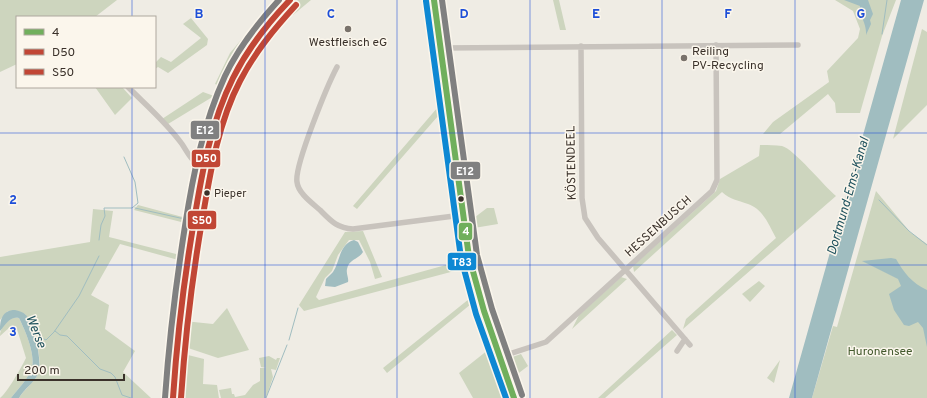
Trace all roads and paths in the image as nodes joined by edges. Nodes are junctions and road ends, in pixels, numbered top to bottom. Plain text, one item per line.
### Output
1 (290, 0) edge
2 (434, 0) edge
3 (716, 45) junction
4 (798, 45) dead end
5 (580, 46) junction
6 (440, 48) junction
7 (337, 67) dead end
8 (129, 88) edge
9 (203, 166) junction
10 (462, 215) junction
11 (626, 269) junction
12 (686, 339) junction
13 (690, 345) dead end
14 (677, 351) dead end
15 (500, 357) junction
16 (172, 398) edge
17 (514, 398) edge

1 - 9 main road
2 - 6 street
3 - 4 street
3 - 5 street
3 - 11 street, HESSENBUSCH
5 - 6 street
5 - 11 street, KÖSTENDEEL
6 - 10 street
7 - 10 street
8 - 9 street
9 - 16 main road
10 - 15 street
11 - 12 street, KÖSTENDEEL
11 - 15 street, HESSENBUSCH
12 - 13 street, KÖSTENDEEL
12 - 14 street
15 - 17 street

